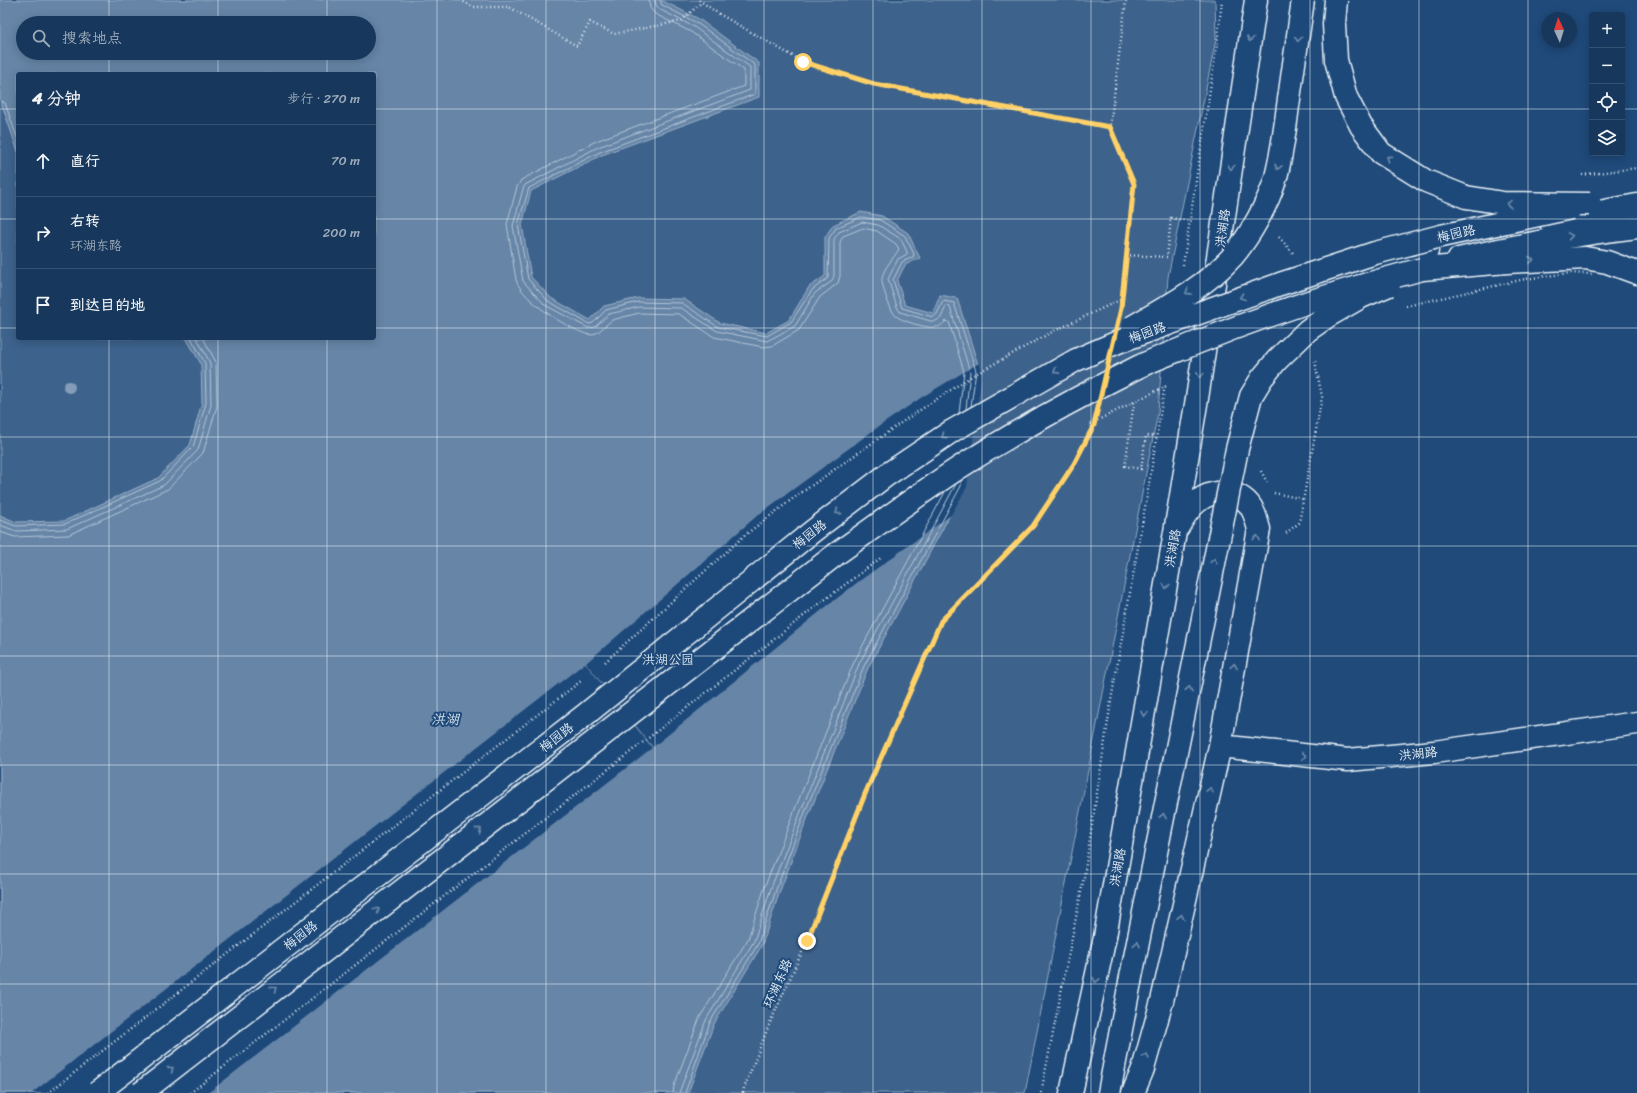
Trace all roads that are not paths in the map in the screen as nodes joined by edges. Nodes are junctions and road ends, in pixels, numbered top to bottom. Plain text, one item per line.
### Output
1 (1256, 0) edge
2 (1303, 0) edge
3 (1336, 0) edge
4 (1637, 197) edge
5 (1590, 204) junction
6 (1637, 205) edge
7 (1637, 227) edge
8 (1422, 269) junction
9 (1637, 273) edge
10 (1206, 336) junction
11 (1076, 360) junction
12 (1175, 532) junction
13 (1637, 723) edge
14 (1220, 746) junction
15 (97, 1093) edge
16 (141, 1093) edge
17 (1071, 1093) edge
18 (1109, 1093) edge
19 (1133, 1093) edge

1 -> 10 main road, 洪湖路
2 -> 11 main road, bridge
5 -> 3 main road, bridge
4 - 5 main road, 梅园路
5 -> 11 main road, 梅园路, bridge
6 - 10 main road
8 -> 7 main road, 梅园路
8 -> 9 main road
16 -> 8 main road, 梅园路, bridge
18 -> 8 main road, bridge
10 -> 12 main road, 洪湖路
11 -> 15 main road, 梅园路, bridge
14 -> 12 main road
12 -> 17 main road, 洪湖路
14 -> 13 main road, 洪湖路
19 -> 14 main road

